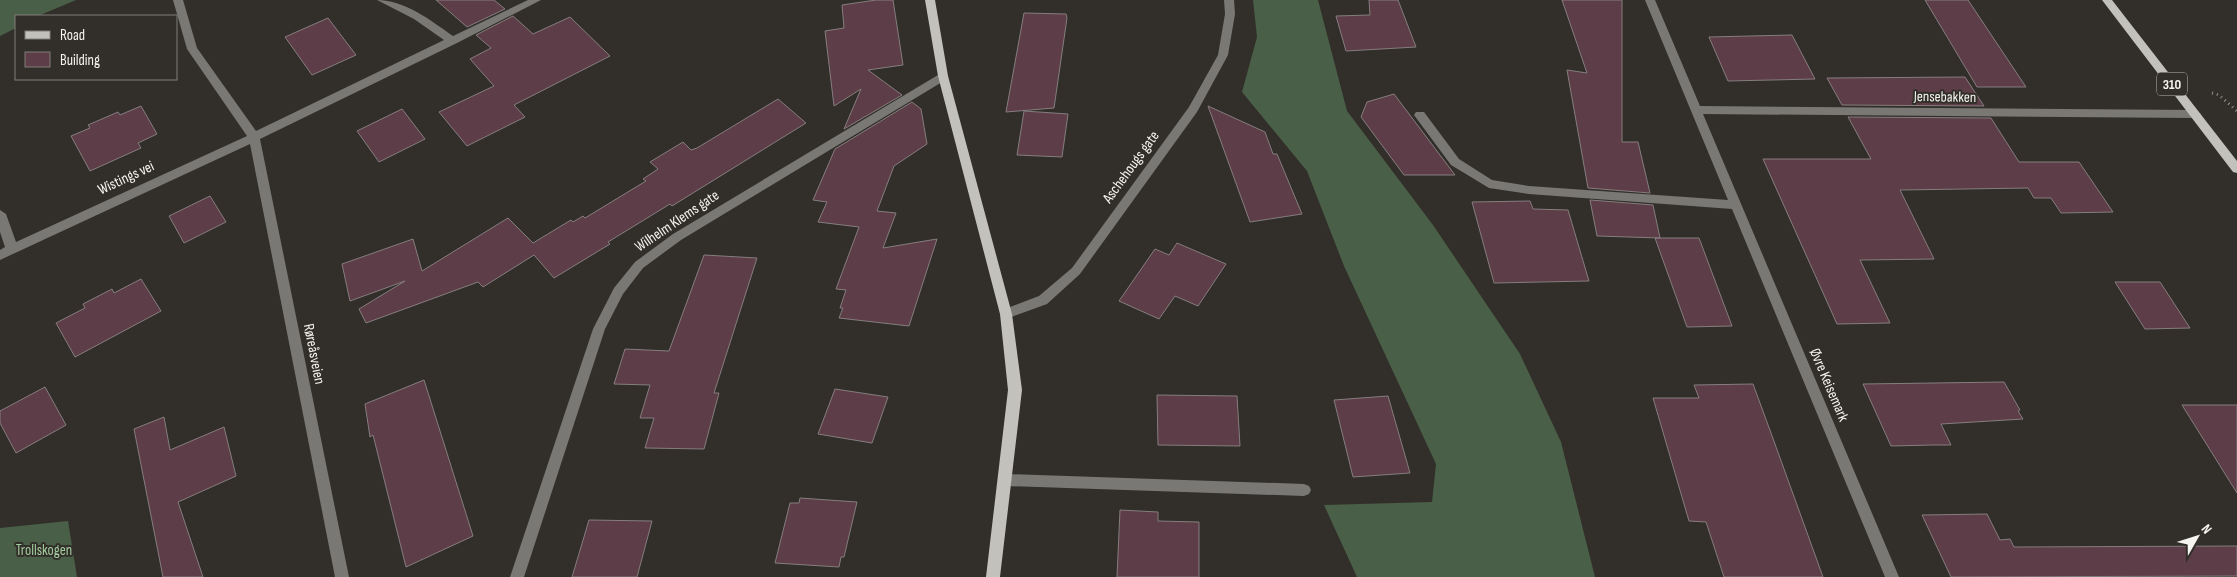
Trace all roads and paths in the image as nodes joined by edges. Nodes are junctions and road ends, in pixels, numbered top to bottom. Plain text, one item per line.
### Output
1 (178, 0) edge
2 (382, 0) edge
3 (536, 0) edge
4 (930, 0) edge
5 (1229, 0) edge
6 (1650, 0) edge
7 (2107, 0) edge
8 (453, 40) junction
9 (944, 76) junction
10 (1696, 110) junction
11 (2195, 114) junction
12 (1420, 115) dead end
13 (254, 137) junction
14 (2237, 169) edge
15 (1735, 205) junction
16 (0, 214) edge
17 (12, 250) junction
18 (0, 255) edge
19 (1006, 314) junction
20 (1005, 480) junction
21 (1304, 490) dead end
22 (342, 577) edge
23 (517, 577) edge
24 (994, 577) edge
25 (1892, 577) edge

1 - 13 street
2 - 8 street
3 - 8 street, Wistings vei
4 - 9 main road
5 - 19 street, Aschehougs gate
6 - 10 street, Øvre Keisemark
7 - 11 main road, 310
8 - 13 street, Wistings vei
9 - 19 main road
9 - 23 street, Wilhelm Klems gate
10 - 11 street, Jensebakken
10 - 15 street, Øvre Keisemark
11 - 14 main road, 310
12 - 15 street
13 - 17 street, Wistings vei
13 - 22 street, Røreåsveien
15 - 25 street, Øvre Keisemark
16 - 17 street
17 - 18 street, Wistings vei
19 - 20 main road
20 - 21 street
20 - 24 main road

